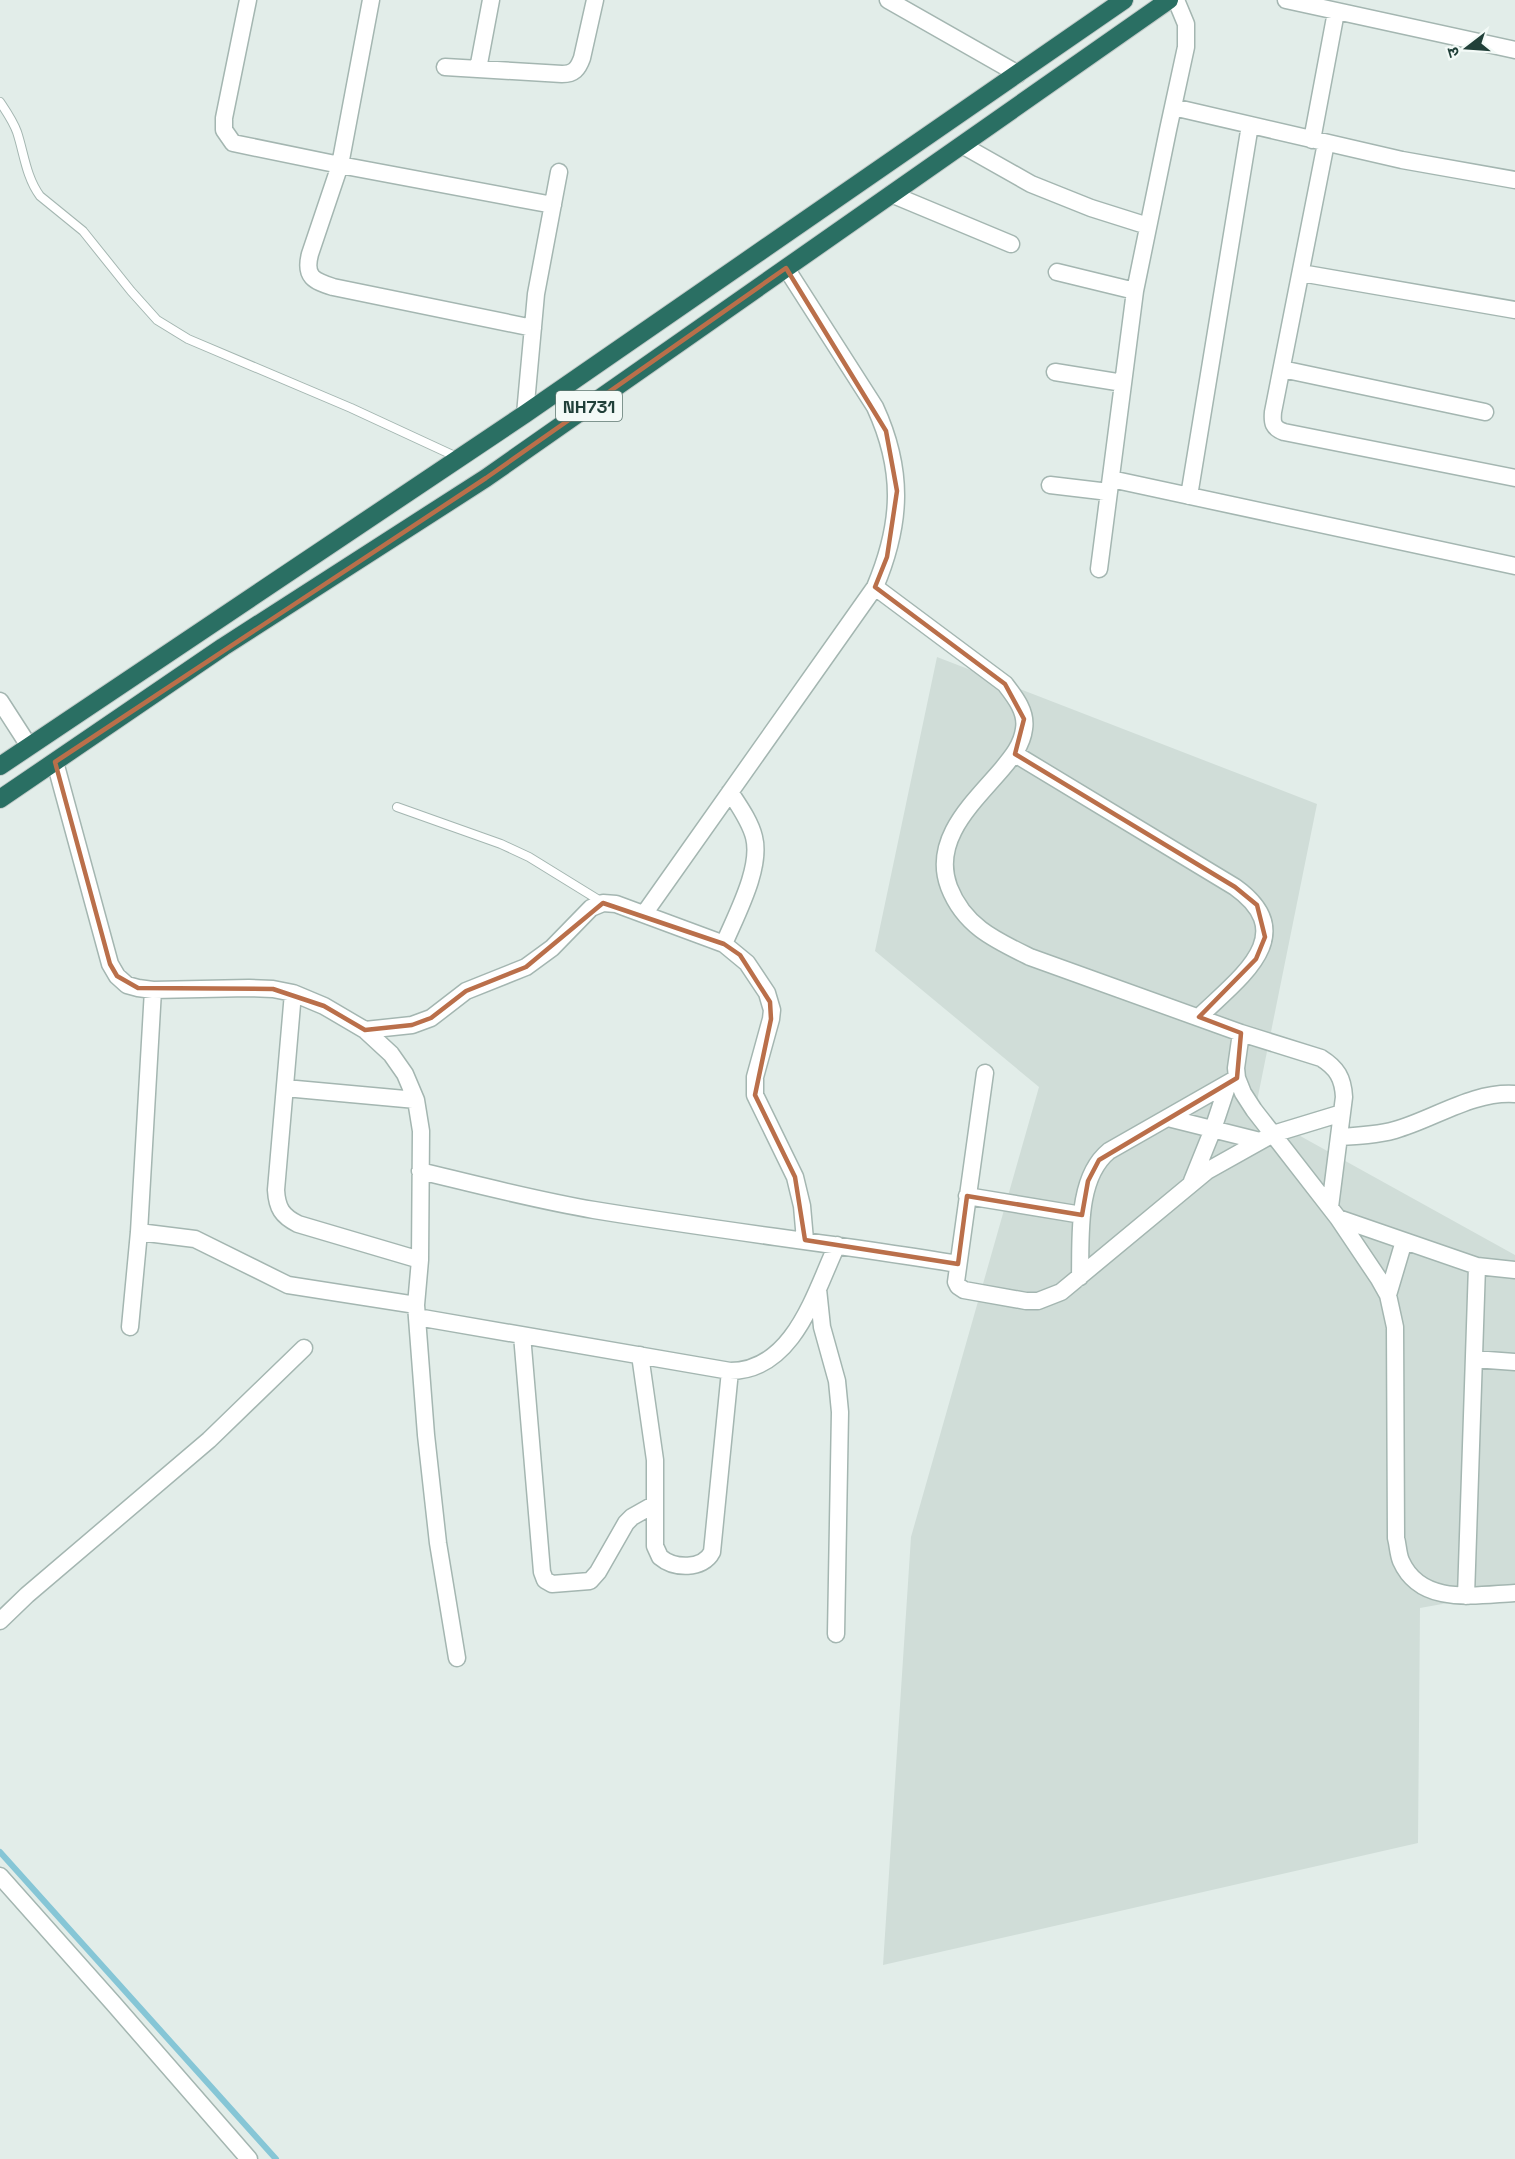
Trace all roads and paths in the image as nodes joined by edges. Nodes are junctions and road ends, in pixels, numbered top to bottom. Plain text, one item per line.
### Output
1 (248, 0) edge
2 (371, 0) edge
3 (491, 0) edge
4 (595, 0) edge
5 (888, 0) edge
6 (1124, 0) edge
7 (1169, 0) edge
8 (1176, 0) edge
9 (1286, 0) edge
10 (1336, 12) junction
11 (1515, 51) edge
12 (445, 68) dead end
13 (478, 69) junction
14 (1018, 74) junction
15 (0, 102) edge
16 (1173, 107) junction
17 (1250, 125) junction
18 (1319, 141) junction
19 (962, 145) junction
20 (340, 165) junction
21 (559, 172) dead end
22 (1515, 180) edge
23 (891, 194) junction
24 (553, 205) junction
25 (1148, 226) junction
26 (1011, 244) dead end
27 (786, 268) junction
28 (1057, 272) dead end
29 (1301, 273) junction
30 (1135, 291) junction
31 (1515, 310) edge
32 (533, 328) junction
33 (1282, 369) junction
34 (1055, 372) dead end
35 (1123, 383) junction
36 (1485, 412) dead end
37 (525, 414) junction
38 (459, 458) junction
39 (1515, 478) edge
40 (1050, 485) dead end
41 (1110, 485) junction
42 (1189, 496) junction
43 (1515, 566) edge
44 (1099, 569) dead end
45 (875, 586) junction
46 (0, 701) edge
47 (29, 746) junction
48 (1015, 754) junction
49 (56, 762) junction
50 (0, 766) edge
51 (730, 792) junction
52 (0, 799) edge
53 (397, 807) dead end
54 (603, 903) junction
55 (644, 914) junction
56 (724, 944) junction
57 (153, 990) junction
58 (293, 993) junction
59 (1199, 1017) junction
60 (365, 1030) junction
61 (1241, 1033) junction
62 (985, 1073) dead end
63 (1232, 1081) junction
64 (285, 1088) junction
65 (1515, 1094) edge
66 (416, 1100) junction
67 (1342, 1113) junction
68 (1168, 1118) junction
69 (1213, 1129) junction
70 (1339, 1137) junction
71 (1266, 1138) junction
72 (420, 1172) junction
73 (1191, 1185) junction
74 (967, 1196) junction
75 (1334, 1213) junction
76 (1082, 1215) junction
77 (139, 1232) junction
78 (805, 1240) junction
79 (1404, 1241) junction
80 (837, 1245) junction
81 (420, 1260) junction
82 (958, 1264) junction
83 (1477, 1266) junction
84 (1515, 1270) edge
85 (1080, 1276) junction
86 (818, 1287) junction
87 (1388, 1295) junction
88 (416, 1311) junction
89 (130, 1327) dead end
90 (522, 1335) junction
91 (304, 1348) dead end
92 (640, 1355) junction
93 (1474, 1359) junction
94 (1515, 1362) edge
95 (730, 1371) junction
96 (656, 1504) junction
97 (1515, 1593) edge
98 (1466, 1596) junction
99 (0, 1621) edge
100 (836, 1634) dead end
101 (457, 1658) dead end
102 (0, 1876) edge
103 (249, 2159) edge

1 - 20 street
2 - 20 street
3 - 13 street
4 - 13 street
5 - 14 street
6 - 14 highway, NH731
7 - 19 highway, NH731
8 - 16 street
9 - 10 street
10 - 11 street
10 - 18 street
12 - 13 street
14 - 37 highway, NH731
15 - 38 lane
16 - 17 street
16 - 25 street
17 - 18 street
17 - 42 street
18 - 22 street
18 - 29 street
19 - 23 highway, NH731
19 - 25 street
20 - 24 street
20 - 32 street
21 - 24 street
23 - 26 street
23 - 27 highway, NH731
24 - 32 street
25 - 30 street
27 - 45 street
27 - 49 highway, NH731
28 - 30 street
29 - 31 street
29 - 33 street
30 - 35 street
32 - 37 street
33 - 36 street
33 - 39 street
34 - 35 street
35 - 41 street
37 - 38 highway, NH731
38 - 47 highway, NH731
40 - 41 street
41 - 42 street
41 - 44 street
42 - 43 street
45 - 48 street
45 - 51 street
46 - 47 street
47 - 50 highway, NH731
48 - 59 street
48 - 59 street
49 - 52 highway, NH731
49 - 57 street
51 - 55 street
51 - 56 street
53 - 54 lane
54 - 55 street
54 - 60 street
55 - 56 street
56 - 78 street
57 - 58 street
57 - 77 street
58 - 60 street
58 - 64 street
59 - 61 street
60 - 66 street
61 - 63 street
61 - 67 street
62 - 74 street
63 - 68 street
63 - 69 street
63 - 71 street
64 - 66 street
64 - 81 street
65 - 70 street
66 - 72 street
67 - 70 street
67 - 71 street
68 - 69 street
68 - 76 street
69 - 71 street
69 - 73 street
70 - 75 street
71 - 73 street
71 - 75 street
72 - 78 street
72 - 81 street
73 - 85 street
74 - 76 street
74 - 82 street
75 - 79 street
75 - 87 street
76 - 85 street
77 - 88 street
77 - 89 street
78 - 80 street
79 - 83 street
79 - 87 street
80 - 82 street
80 - 86 street
81 - 88 street
82 - 85 street
83 - 84 street
83 - 93 street
86 - 95 street
86 - 100 street
87 - 98 street
88 - 90 street
88 - 101 street
90 - 92 street
90 - 96 street
91 - 99 street
92 - 95 street
92 - 96 street
93 - 94 street
93 - 98 street
95 - 96 street
97 - 98 street
102 - 103 street

